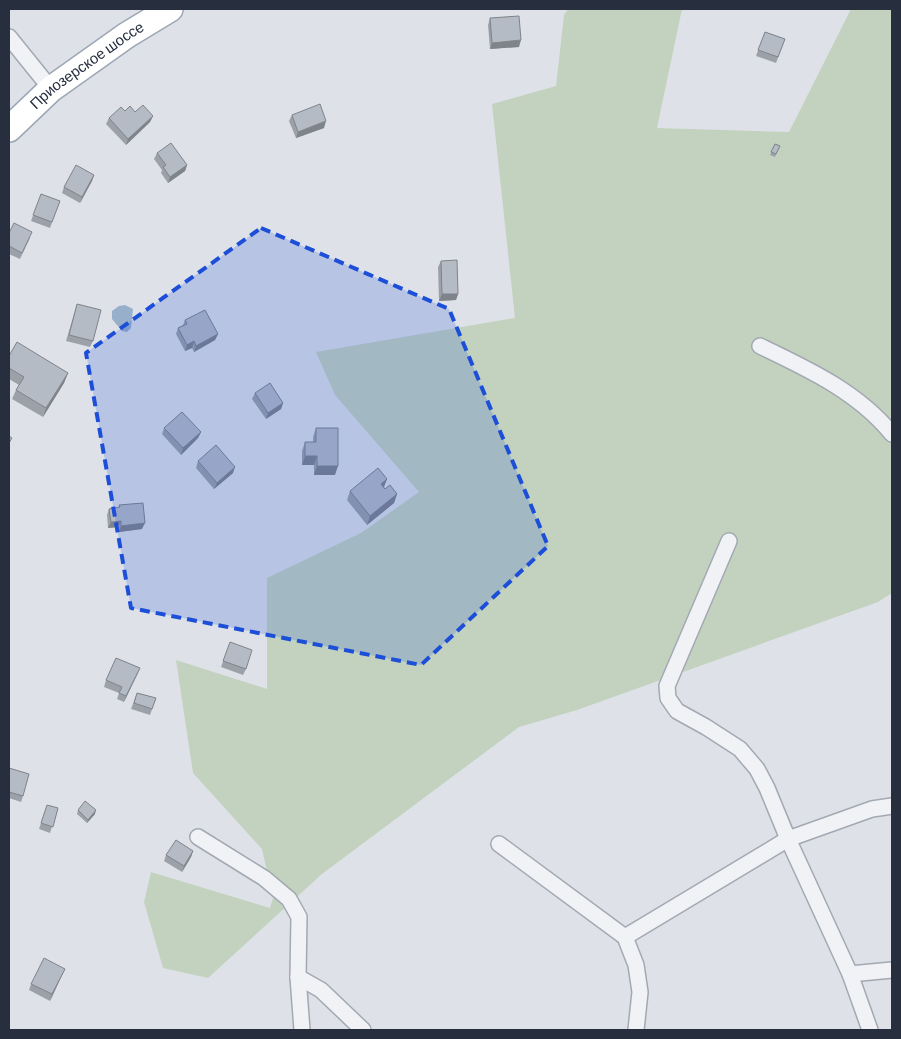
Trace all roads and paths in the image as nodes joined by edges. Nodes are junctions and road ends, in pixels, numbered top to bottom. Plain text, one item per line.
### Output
1 (170, 9) edge
2 (9, 37) edge
3 (51, 90) junction
4 (9, 129) edge
5 (760, 346) dead end
6 (892, 434) edge
7 (729, 541) dead end
8 (892, 806) edge
9 (198, 837) dead end
10 (788, 839) junction
11 (499, 844) dead end
12 (625, 937) junction
13 (892, 970) edge
14 (850, 974) junction
15 (298, 977) junction
16 (302, 1030) edge
17 (363, 1030) edge
18 (636, 1030) edge
19 (870, 1030) edge

1 - 3 main road, Приозерское шоссе
2 - 3 street
3 - 4 main road, Приозерское шоссе
5 - 6 street
7 - 10 street
8 - 10 street
9 - 15 street
10 - 12 street
10 - 14 street
11 - 12 street
12 - 18 street
13 - 14 street
14 - 19 street
15 - 16 street
15 - 17 street

